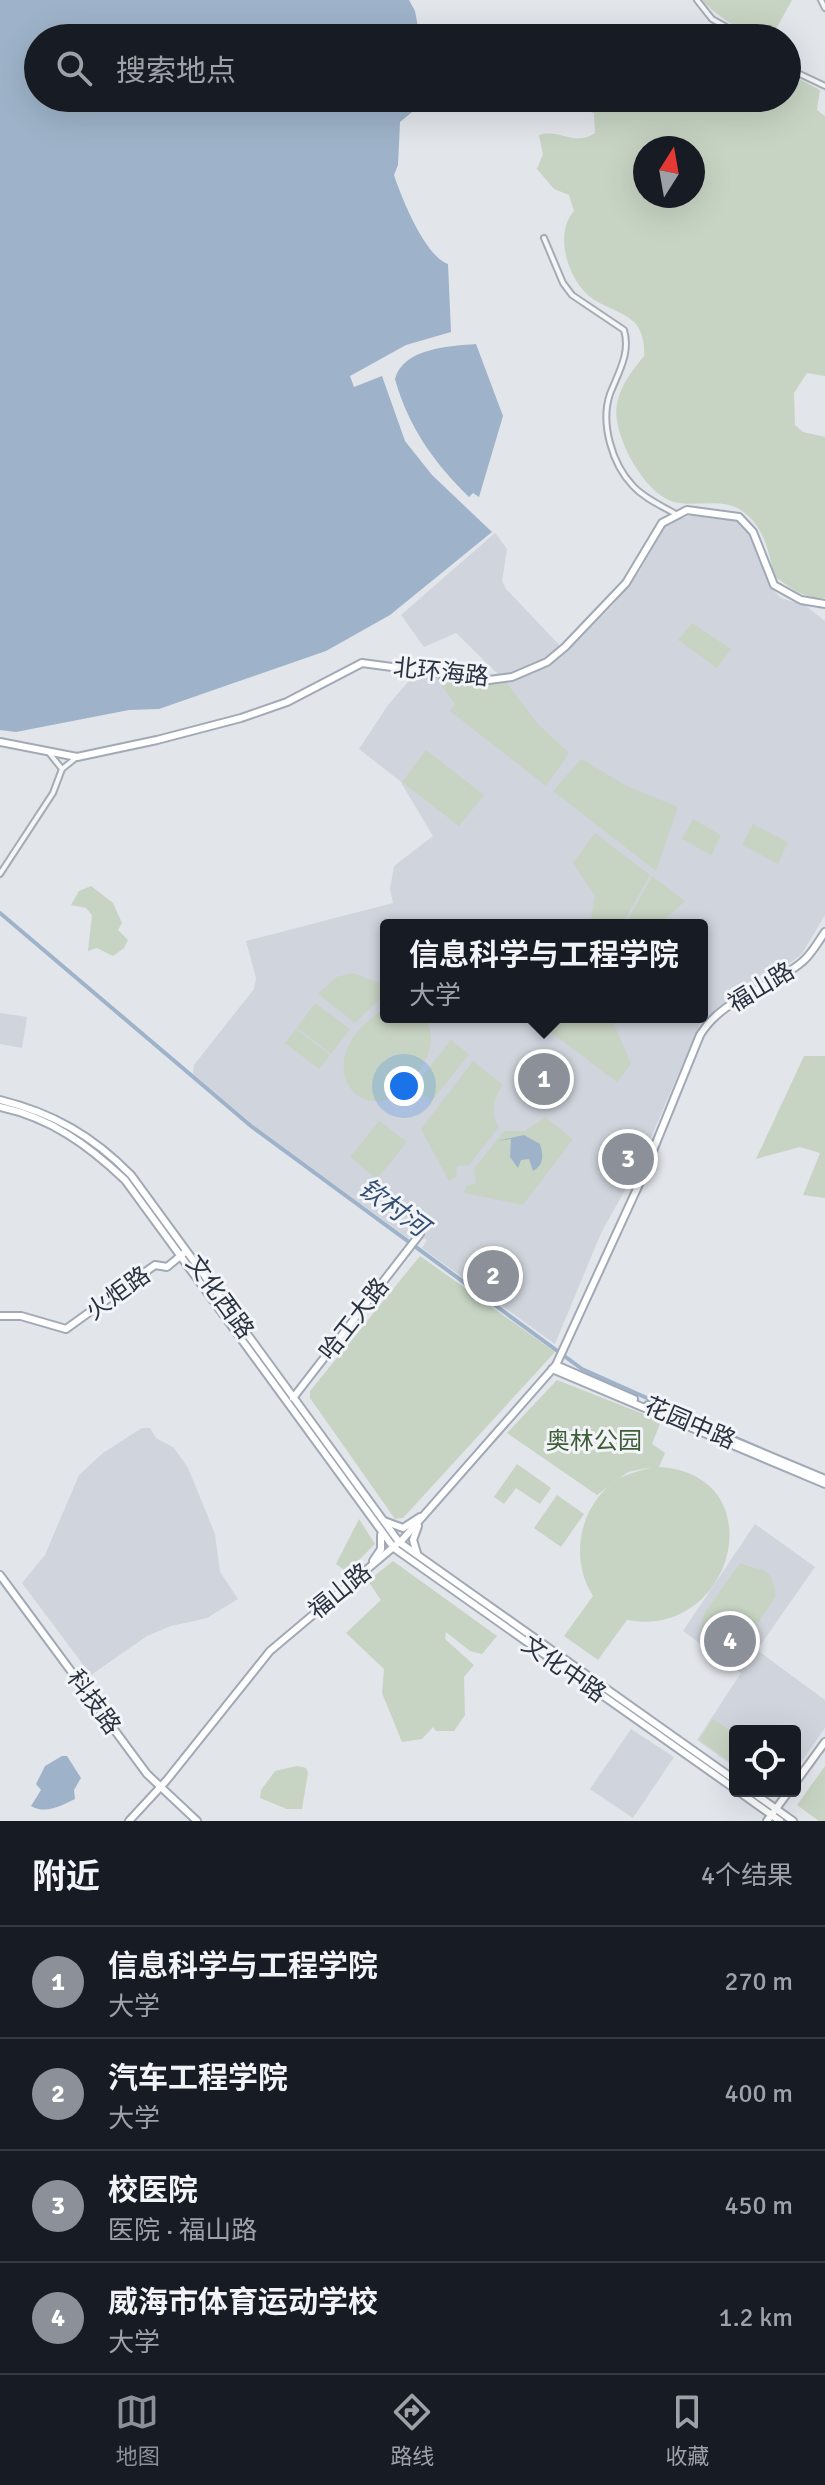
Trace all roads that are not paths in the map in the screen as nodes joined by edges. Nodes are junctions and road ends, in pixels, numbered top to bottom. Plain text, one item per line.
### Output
1 (697, 0) edge
2 (821, 0) edge
3 (825, 8) edge
4 (721, 24) edge
5 (801, 75) edge
6 (825, 86) edge
7 (544, 238) dead end
8 (674, 513) junction
9 (825, 604) edge
10 (0, 742) edge
11 (50, 754) junction
12 (77, 757) junction
13 (62, 769) junction
14 (0, 874) edge
15 (825, 932) edge
16 (0, 1100) edge
17 (0, 1107) edge
18 (418, 1236) dead end
19 (184, 1253) junction
20 (0, 1316) edge
21 (554, 1367) junction
22 (290, 1400) junction
23 (825, 1482) edge
24 (426, 1513) junction
25 (378, 1522) junction
26 (396, 1545) junction
27 (419, 1556) junction
28 (411, 1561) junction
29 (369, 1567) junction
30 (0, 1575) edge
31 (825, 1742) edge
32 (801, 1775) edge
33 (729, 1776) edge
34 (729, 1785) edge
35 (161, 1787) junction
36 (746, 1797) edge
37 (756, 1797) edge
38 (785, 1797) edge
39 (772, 1815) edge
40 (129, 1821) edge
41 (197, 1821) edge
42 (780, 1821) edge
43 (793, 1821) edge

1 - 4 street
2 - 3 street
5 - 6 street
7 - 8 street
8 - 9 main road
8 - 12 main road, 北环海路
10 - 11 main road, 北环海路
11 - 12 main road, 北环海路
11 - 13 street
12 - 13 street
13 - 14 street
15 - 21 main road, 福山路
16 - 19 main road, 文化西路
17 - 19 main road, 文化西路
18 - 22 main road, 哈工大路
19 - 20 main road, 火炬路
19 - 22 main road, 文化西路
21 - 23 main road, 花园中路
21 - 24 main road, 福山路
22 - 25 main road, 文化西路
24 - 25 main road
24 - 26 main road, 福山路
24 - 27 main road
25 - 26 main road, 文化西路
25 - 29 main road
26 - 27 main road, 文化中路
26 - 28 main road, 文化中路
26 - 29 main road, 福山路
27 - 33 main road, 文化中路
28 - 29 main road
28 - 34 main road, 文化中路
29 - 35 main road, 福山路
30 - 35 main road, 科技路
31 - 32 main road
35 - 40 main road, 福山路
35 - 41 main road, 科技路
36 - 39 main road, 文化中路
37 - 39 main road, 文化中路
38 - 39 main road
39 - 42 main road, 文化中路
39 - 43 main road, 文化中路

